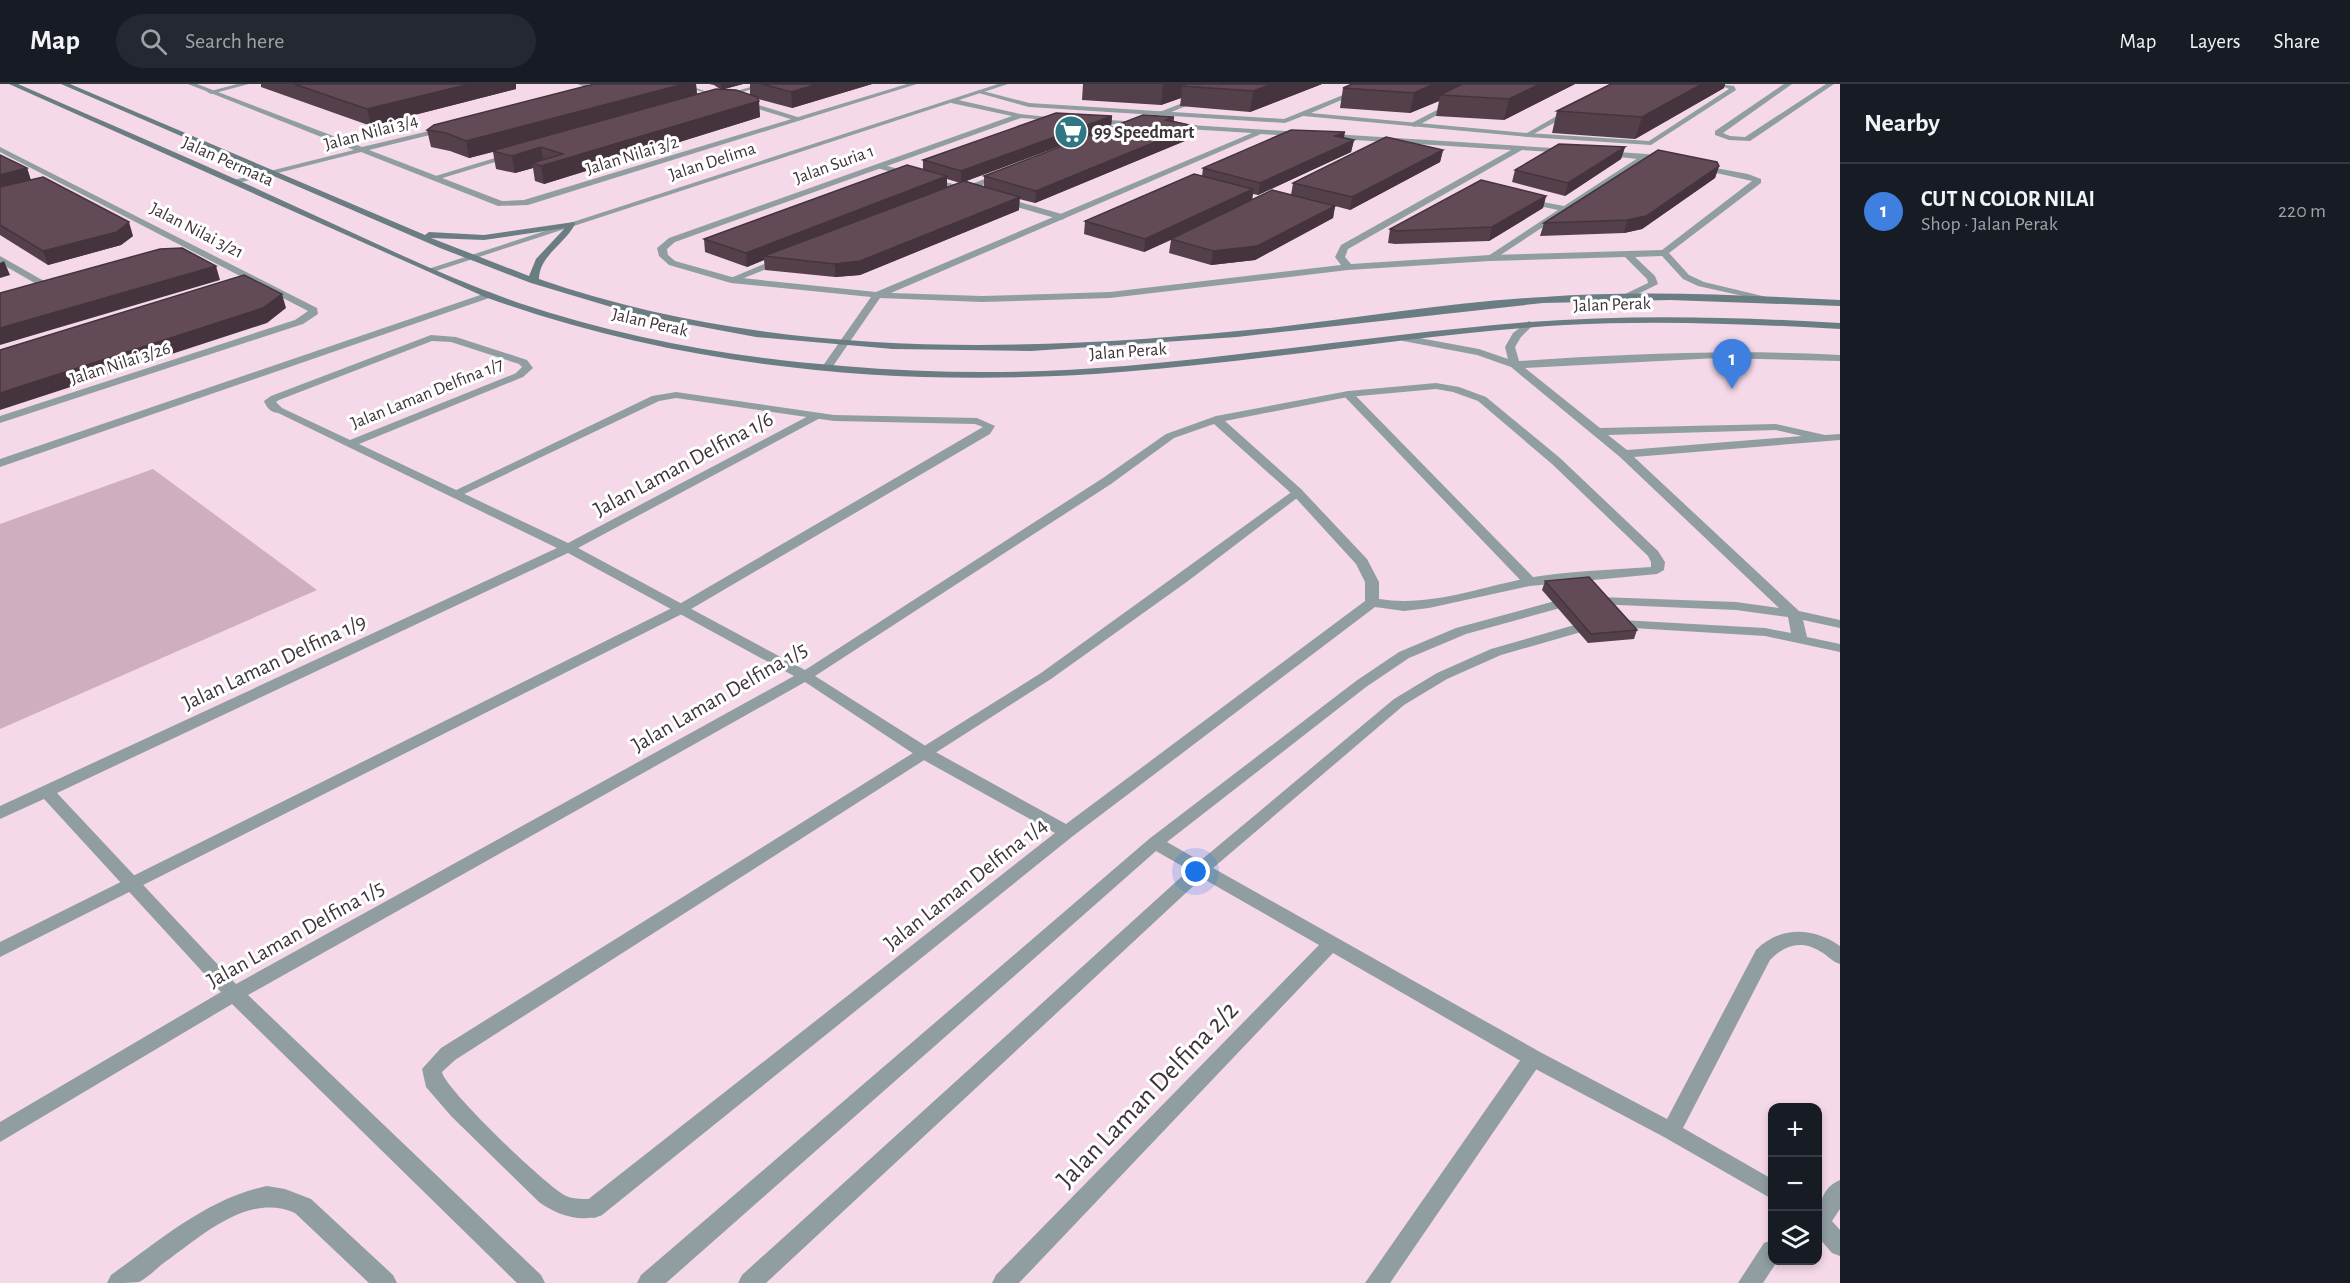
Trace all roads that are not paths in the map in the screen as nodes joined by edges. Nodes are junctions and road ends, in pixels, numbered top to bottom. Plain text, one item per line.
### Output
1 (12, 84) edge
2 (64, 84) edge
3 (191, 84) edge
4 (246, 84) edge
5 (580, 84) edge
6 (680, 84) edge
7 (766, 84) edge
8 (914, 84) edge
9 (1005, 84) edge
10 (1237, 84) edge
11 (1371, 84) edge
12 (1492, 84) edge
13 (1721, 84) edge
14 (1789, 84) edge
15 (1832, 84) edge
16 (606, 86) edge
17 (597, 89) junction
18 (211, 92) junction
19 (979, 92) junction
20 (574, 95) edge
21 (722, 96) junction
22 (710, 99) edge
23 (1075, 99) dead end
24 (954, 101) junction
25 (1583, 105) edge
26 (1054, 106) junction
27 (1161, 113) junction
28 (1305, 115) junction
29 (1020, 116) junction
30 (800, 119) junction
31 (1138, 124) junction
32 (1149, 125) edge
33 (1160, 125) edge
34 (1412, 125) junction
35 (452, 127) edge
36 (1116, 132) edge
37 (1260, 133) junction
38 (1528, 135) junction
39 (1520, 148) junction
40 (0, 149) edge
41 (362, 150) junction
42 (1578, 152) edge
43 (1589, 153) edge
44 (514, 155) edge
45 (1647, 156) junction
46 (1680, 163) edge
47 (880, 165) junction
48 (1692, 165) edge
49 (275, 173) junction
50 (1008, 173) edge
51 (434, 178) junction
52 (61, 180) junction
53 (237, 183) junction
54 (1456, 184) junction
55 (40, 185) edge
56 (1467, 187) edge
57 (965, 189) junction
58 (954, 194) edge
59 (987, 195) edge
60 (1511, 197) edge
61 (997, 199) edge
62 (1565, 209) junction
63 (1062, 217) junction
64 (571, 224) junction
65 (408, 232) junction
66 (185, 243) junction
67 (163, 249) edge
68 (1626, 253) junction
69 (1664, 253) junction
70 (470, 257) junction
71 (787, 258) edge
72 (1490, 258) junction
73 (0, 259) edge
74 (1348, 267) junction
75 (430, 270) junction
76 (256, 279) junction
77 (52, 280) edge
78 (731, 280) junction
79 (534, 281) junction
80 (234, 286) edge
81 (489, 296) junction
82 (877, 296) junction
83 (1628, 296) junction
84 (1770, 299) junction
85 (1840, 303) edge
86 (1529, 324) junction
87 (1840, 326) edge
88 (250, 338) joint
89 (1403, 338) junction
90 (844, 343) junction
91 (1840, 358) edge
92 (1515, 365) junction
93 (827, 367) junction
94 (1348, 394) junction
95 (818, 415) junction
96 (0, 420) edge
97 (1216, 420) junction
98 (1598, 432) junction
99 (1840, 437) edge
100 (1824, 438) junction
101 (349, 444) junction
102 (1624, 454) junction
103 (0, 463) edge
104 (1297, 492) junction
105 (456, 493) junction
106 (568, 548) junction
107 (1530, 582) junction
108 (1600, 601) edge
109 (1372, 602) junction
110 (1555, 605) edge
111 (681, 609) junction
112 (1794, 614) junction
113 (1621, 624) edge
114 (1840, 624) edge
115 (1576, 629) edge
116 (1800, 639) junction
117 (1840, 648) edge
118 (805, 676) junction
119 (926, 754) junction
120 (47, 792) junction
121 (0, 813) edge
122 (1067, 832) junction
123 (1155, 843) junction
124 (1201, 869) junction
125 (132, 883) junction
126 (1331, 944) junction
127 (0, 950) edge
128 (1840, 957) edge
129 (234, 994) junction
130 (1533, 1058) junction
131 (1671, 1131) junction
132 (0, 1133) edge
133 (1768, 1187) edge
134 (1840, 1190) edge
135 (1822, 1217) edge
136 (1822, 1227) edge
137 (1840, 1246) edge
138 (1768, 1257) edge
139 (119, 1283) edge
140 (385, 1283) edge
141 (533, 1283) edge
142 (649, 1283) edge
143 (750, 1283) edge
144 (1004, 1283) edge
145 (1377, 1283) edge
146 (1750, 1283) edge

1 - 53 main road, Jalan Permata
2 - 49 main road, Jalan Permata
3 - 18 street, Jalan Nilai 3/2
4 - 18 street
5 - 17 street
6 - 21 street
7 - 21 street
8 - 30 street, Jalan Nilai 3/2
9 - 19 street, Jalan Delima
10 - 27 street
11 - 28 street
12 - 34 street
13 - 38 street
14 - 15 street
16 - 17 street
17 - 20 street
18 - 41 street, Jalan Nilai 3/2
19 - 24 street, Jalan Delima
19 - 26 street
21 - 22 street
21 - 30 street
23 - 26 street
24 - 29 street
24 - 64 street, Jalan Delima
25 - 38 street
26 - 27 street
27 - 28 street
28 - 34 street
29 - 31 street
29 - 47 street, Jalan Suria 1
30 - 51 street, Jalan Nilai 3/2
31 - 32 street
31 - 36 street
33 - 37 street
34 - 38 street
35 - 41 street, Jalan Nilai 3/4
37 - 39 street
37 - 63 street
39 - 42 street
39 - 54 street
40 - 52 street, Jalan Nilai 3/21
41 - 49 street, Jalan Nilai 3/4
41 - 51 street, Jalan Nilai 3/2
43 - 45 street
44 - 51 street
45 - 46 street
45 - 62 street
47 - 57 street
47 - 78 street, Jalan Suria 1
48 - 69 street
49 - 53 street, Jalan Nilai 3/4
49 - 65 main road, Jalan Permata
50 - 57 street
52 - 55 street
52 - 66 street, Jalan Nilai 3/21
53 - 75 main road, Jalan Permata
54 - 56 street
54 - 74 street
57 - 58 street
57 - 59 street
60 - 62 street
61 - 63 street
62 - 72 street
63 - 82 street
64 - 65 main road
64 - 70 street, Jalan Delima
64 - 79 main road
65 - 70 main road, Jalan Permata
66 - 67 street
66 - 76 street, Jalan Nilai 3/21
68 - 69 street
68 - 72 street
68 - 83 street
69 - 84 street
70 - 75 street, Jalan Delima
70 - 79 main road, Jalan Perak
71 - 78 street
72 - 74 street
73 - 77 street
74 - 82 street
75 - 81 main road, Jalan Perak
76 - 80 street
76 - 88 street, Jalan Nilai 3/21
78 - 82 street
79 - 90 main road, Jalan Perak
81 - 93 main road, Jalan Perak
81 - 103 street
82 - 90 street
83 - 84 main road, Jalan Perak
83 - 90 main road, Jalan Perak
84 - 85 main road, Jalan Perak
86 - 87 main road, Jalan Perak
86 - 89 main road, Jalan Perak
86 - 92 street
88 - 96 street, Jalan Nilai 3/26
89 - 92 street
89 - 93 main road, Jalan Perak
90 - 93 street
91 - 92 street
92 - 98 street
94 - 97 street, Jalan Laman Delfina 1/5
94 - 107 street
94 - 107 street, Jalan Laman Delfina 1/5
95 - 105 street
95 - 106 street, Jalan Laman Delfina 1/6
95 - 111 street
97 - 104 street
97 - 118 street, Jalan Laman Delfina 1/5
98 - 100 street
98 - 102 street
99 - 100 street
100 - 102 street
101 - 101 street, Jalan Laman Delfina 1/7
101 - 105 street
102 - 112 street
104 - 109 street
104 - 119 street
105 - 106 street
106 - 111 street
106 - 120 street, Jalan Laman Delfina 1/9
107 - 109 street
108 - 112 street
109 - 122 street, Jalan Laman Delfina 1/4
110 - 123 street
111 - 118 street
111 - 125 street
112 - 114 street
112 - 116 street
113 - 116 street
115 - 124 street
116 - 117 street
118 - 119 street
118 - 129 street, Jalan Laman Delfina 1/5
119 - 122 street
119 - 122 street, Jalan Laman Delfina 1/4
120 - 121 street, Jalan Laman Delfina 1/9
120 - 125 street
123 - 124 street
123 - 142 street
124 - 126 street
124 - 143 street
125 - 127 street
125 - 129 street
126 - 130 street
126 - 144 street, Jalan Laman Delfina 2/2
128 - 131 street
129 - 132 street, Jalan Laman Delfina 1/5
129 - 141 street
130 - 131 street
130 - 145 street
131 - 133 street
134 - 135 street
136 - 137 street
138 - 146 street
139 - 140 street

